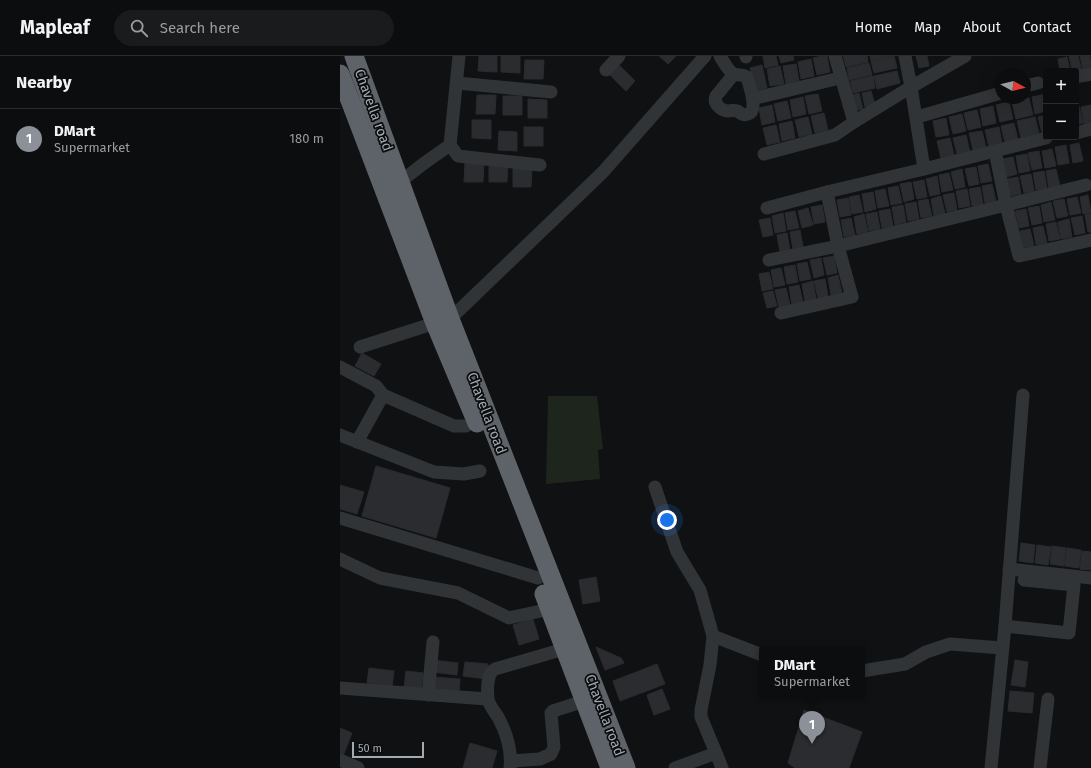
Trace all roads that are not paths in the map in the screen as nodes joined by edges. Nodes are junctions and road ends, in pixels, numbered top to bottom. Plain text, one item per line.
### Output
1 (354, 56) edge
2 (459, 56) edge
3 (619, 56) edge
4 (705, 56) edge
5 (720, 56) edge
6 (835, 56) edge
7 (905, 56) edge
8 (965, 56) edge
9 (606, 70) dead end
10 (734, 74) dead end
11 (1091, 74) edge
12 (1079, 77) edge
13 (362, 78) junction
14 (840, 78) junction
15 (342, 80) edge
16 (457, 83) junction
17 (1038, 83) dead end
18 (1031, 85) edge
19 (911, 87) junction
20 (551, 92) dead end
21 (995, 95) edge
22 (760, 97) dead end
23 (917, 117) junction
24 (854, 122) junction
25 (1091, 129) edge
26 (1079, 132) edge
27 (1043, 139) edge
28 (450, 144) junction
29 (995, 151) junction
30 (764, 154) dead end
31 (540, 165) dead end
32 (924, 169) junction
33 (400, 182) junction
34 (1086, 185) dead end
35 (827, 192) junction
36 (1006, 205) junction
37 (767, 208) dead end
38 (1091, 240) edge
39 (838, 246) junction
40 (770, 260) dead end
41 (781, 313) dead end
42 (442, 321) junction
43 (360, 347) dead end
44 (340, 367) edge
45 (383, 395) junction
46 (1023, 395) dead end
47 (466, 426) dead end
48 (340, 435) edge
49 (357, 442) junction
50 (480, 471) dead end
51 (656, 487) dead end
52 (340, 518) edge
53 (340, 559) edge
54 (1009, 570) junction
55 (538, 578) junction
56 (1091, 578) edge
57 (1024, 580) dead end
58 (550, 609) junction
59 (1005, 626) junction
60 (713, 636) junction
61 (433, 642) dead end
62 (1002, 648) junction
63 (564, 649) junction
64 (759, 654) edge
65 (865, 670) edge
66 (341, 690) edge
67 (428, 695) junction
68 (487, 699) junction
69 (1048, 699) dead end
70 (584, 701) junction
71 (716, 753) junction
72 (340, 760) edge
73 (510, 765) edge
74 (358, 768) edge
75 (610, 768) edge
76 (626, 768) edge
77 (675, 768) edge
78 (722, 768) edge
79 (991, 768) edge
80 (1040, 768) edge

1 - 13 highway, Chavella road
2 - 16 street
3 - 9 street
4 - 42 street
5 - 10 street
6 - 14 street
7 - 19 street
8 - 19 street
11 - 12 street
13 - 15 highway
13 - 33 highway, Chavella road
14 - 22 street
14 - 24 street
15 - 42 highway, Chavella road
16 - 20 street
16 - 28 street
17 - 18 street
19 - 23 street
19 - 24 street
21 - 23 street
23 - 32 street
24 - 30 street
25 - 26 street
27 - 29 street
28 - 31 street
28 - 33 street
29 - 32 street
29 - 36 street
32 - 35 street
33 - 42 highway, Chavella road
34 - 36 street
35 - 37 street
35 - 39 street
36 - 38 street
36 - 39 street
39 - 40 street
39 - 41 street
42 - 43 street
42 - 55 highway, Chavella road
42 - 76 highway, Chavella road
44 - 45 street
45 - 47 street
45 - 49 street
46 - 54 street
48 - 49 street
49 - 50 street
51 - 60 street
52 - 55 street
53 - 58 street
54 - 56 street
54 - 59 street
55 - 58 highway, Chavella road
57 - 59 street
58 - 63 highway, Chavella road
59 - 62 street
60 - 64 street
60 - 71 street
61 - 67 street
62 - 65 street
62 - 79 street
63 - 68 street
63 - 70 highway, Chavella road
66 - 67 street
67 - 68 street
68 - 73 street
69 - 80 street
70 - 73 street
70 - 75 highway, Chavella road
71 - 77 street
71 - 78 street
72 - 74 street

